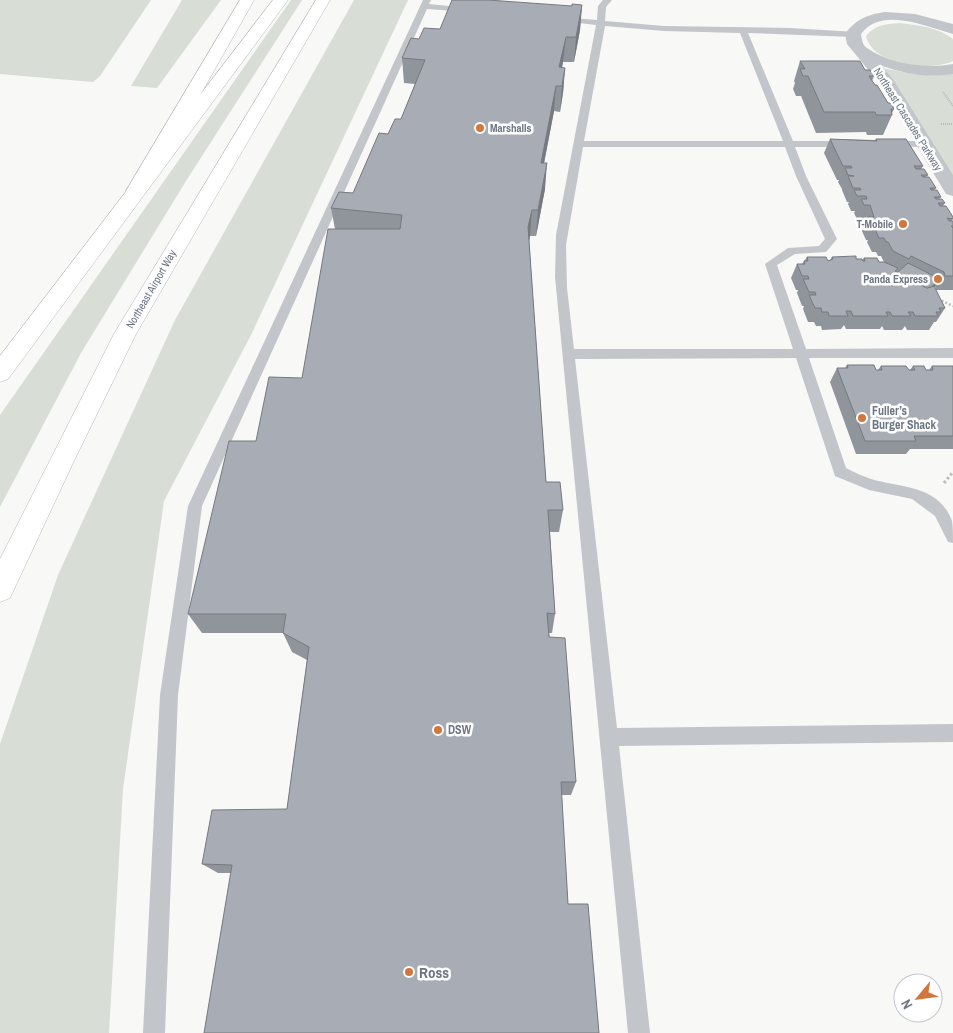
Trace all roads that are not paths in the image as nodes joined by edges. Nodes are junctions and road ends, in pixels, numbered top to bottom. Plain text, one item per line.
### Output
1 (247, 0) edge
2 (281, 0) edge
3 (323, 0) edge
4 (608, 0) edge
5 (425, 3) edge
6 (480, 11) edge
7 (548, 18) edge
8 (601, 23) junction
9 (953, 29) edge
10 (743, 30) junction
11 (853, 34) junction
12 (860, 50) junction
13 (953, 69) edge
14 (578, 144) junction
15 (789, 144) junction
16 (858, 144) edge
17 (878, 144) edge
18 (925, 144) junction
19 (953, 190) edge
20 (136, 191) junction
21 (953, 353) edge
22 (568, 354) junction
23 (802, 355) junction
24 (0, 373) edge
25 (953, 537) edge
26 (0, 589) edge
27 (953, 732) edge
28 (610, 736) junction
29 (154, 1033) edge
30 (639, 1033) edge

1 - 20 main road
2 - 20 main road
3 - 26 main road, Northeast Airport Way
4 - 8 lane
5 - 6 lane
5 - 29 lane
7 - 8 lane
8 - 10 lane
8 - 14 lane
9 - 11 street
10 - 11 lane
10 - 15 lane
11 - 12 street, Northeast Cascades Parkway
12 - 13 street, Northeast Cascades Parkway
12 - 18 street, Northeast Cascades Parkway
14 - 15 lane
14 - 22 lane
15 - 16 lane
15 - 23 lane
17 - 18 lane
18 - 19 street, Northeast Cascades Parkway
20 - 24 main road
21 - 23 lane
22 - 23 lane
22 - 28 lane
23 - 25 lane
27 - 28 lane
28 - 30 lane

